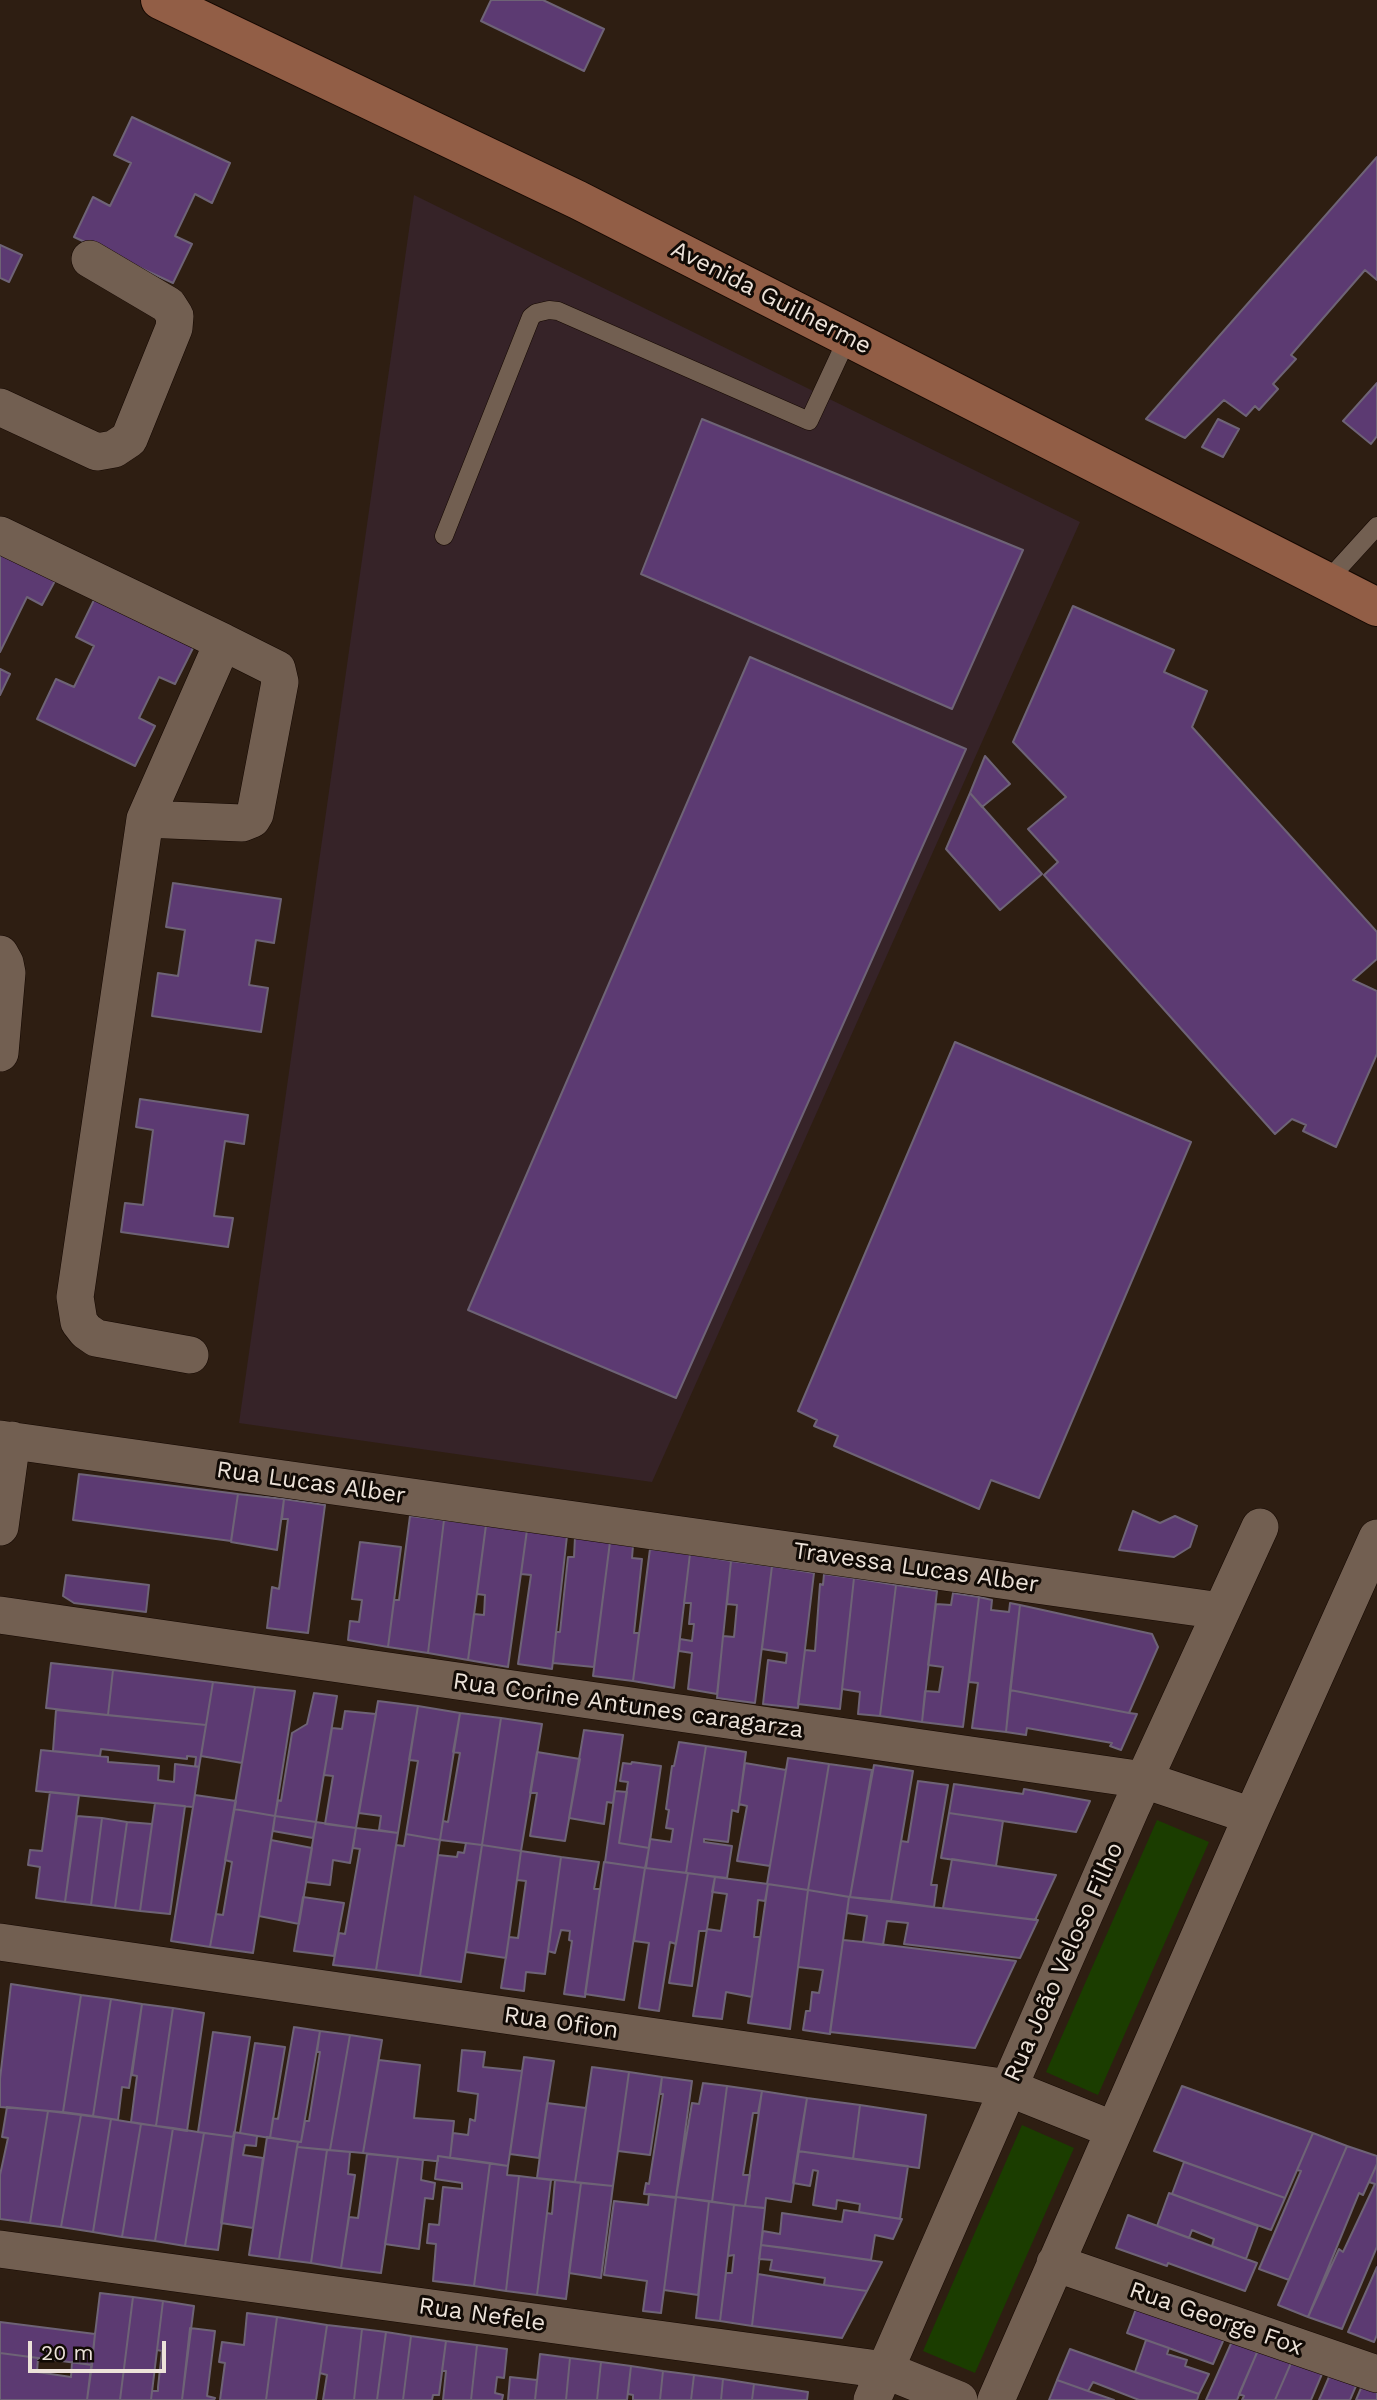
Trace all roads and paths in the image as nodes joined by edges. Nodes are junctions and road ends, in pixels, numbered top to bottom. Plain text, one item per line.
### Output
1 (159, 0) edge
2 (90, 259) dead end
3 (848, 337) junction
4 (0, 407) edge
5 (1377, 526) edge
6 (0, 535) edge
7 (444, 536) dead end
8 (1327, 582) junction
9 (1377, 607) edge
10 (223, 642) junction
11 (145, 819) junction
12 (0, 954) edge
13 (0, 1053) edge
14 (190, 1355) dead end
15 (6, 1439) edge
16 (611, 1525) joint
17 (0, 1527) edge
18 (1260, 1527) dead end
19 (1377, 1538) edge
20 (1221, 1611) junction
21 (0, 1615) edge
22 (1144, 1780) junction
23 (1252, 1815) junction
24 (0, 1942) edge
25 (1009, 2088) junction
26 (1114, 2130) junction
27 (0, 2249) edge
28 (1055, 2263) junction
29 (1377, 2374) edge
30 (878, 2385) edge
31 (959, 2400) edge
32 (996, 2400) edge

1 - 3 street, Avenida Guilherme
2 - 4 street
3 - 7 lane
3 - 8 street, Avenida Guilherme
5 - 8 lane
6 - 10 street
8 - 9 street, Avenida Guilherme
10 - 11 street
10 - 11 street
11 - 14 street
12 - 13 street
15 - 16 street, Rua Lucas Alber
15 - 17 street
16 - 20 street, Travessa Lucas Alber
18 - 20 street, Rua João Veloso Filho
19 - 23 street
20 - 22 street, Rua João Veloso Filho
21 - 22 street, Rua Corine Antunes caragarza
22 - 23 street, Rua Corine Antunes caragarza
22 - 25 street, Rua João Veloso Filho
23 - 26 street
24 - 25 street, Rua Ofion
25 - 26 street, Rua Ofion
25 - 30 street, Rua João Veloso Filho
26 - 28 street
27 - 30 street, Rua Nefele
28 - 29 street, Rua George Fox
28 - 32 street
30 - 31 street, Rua Nefele

